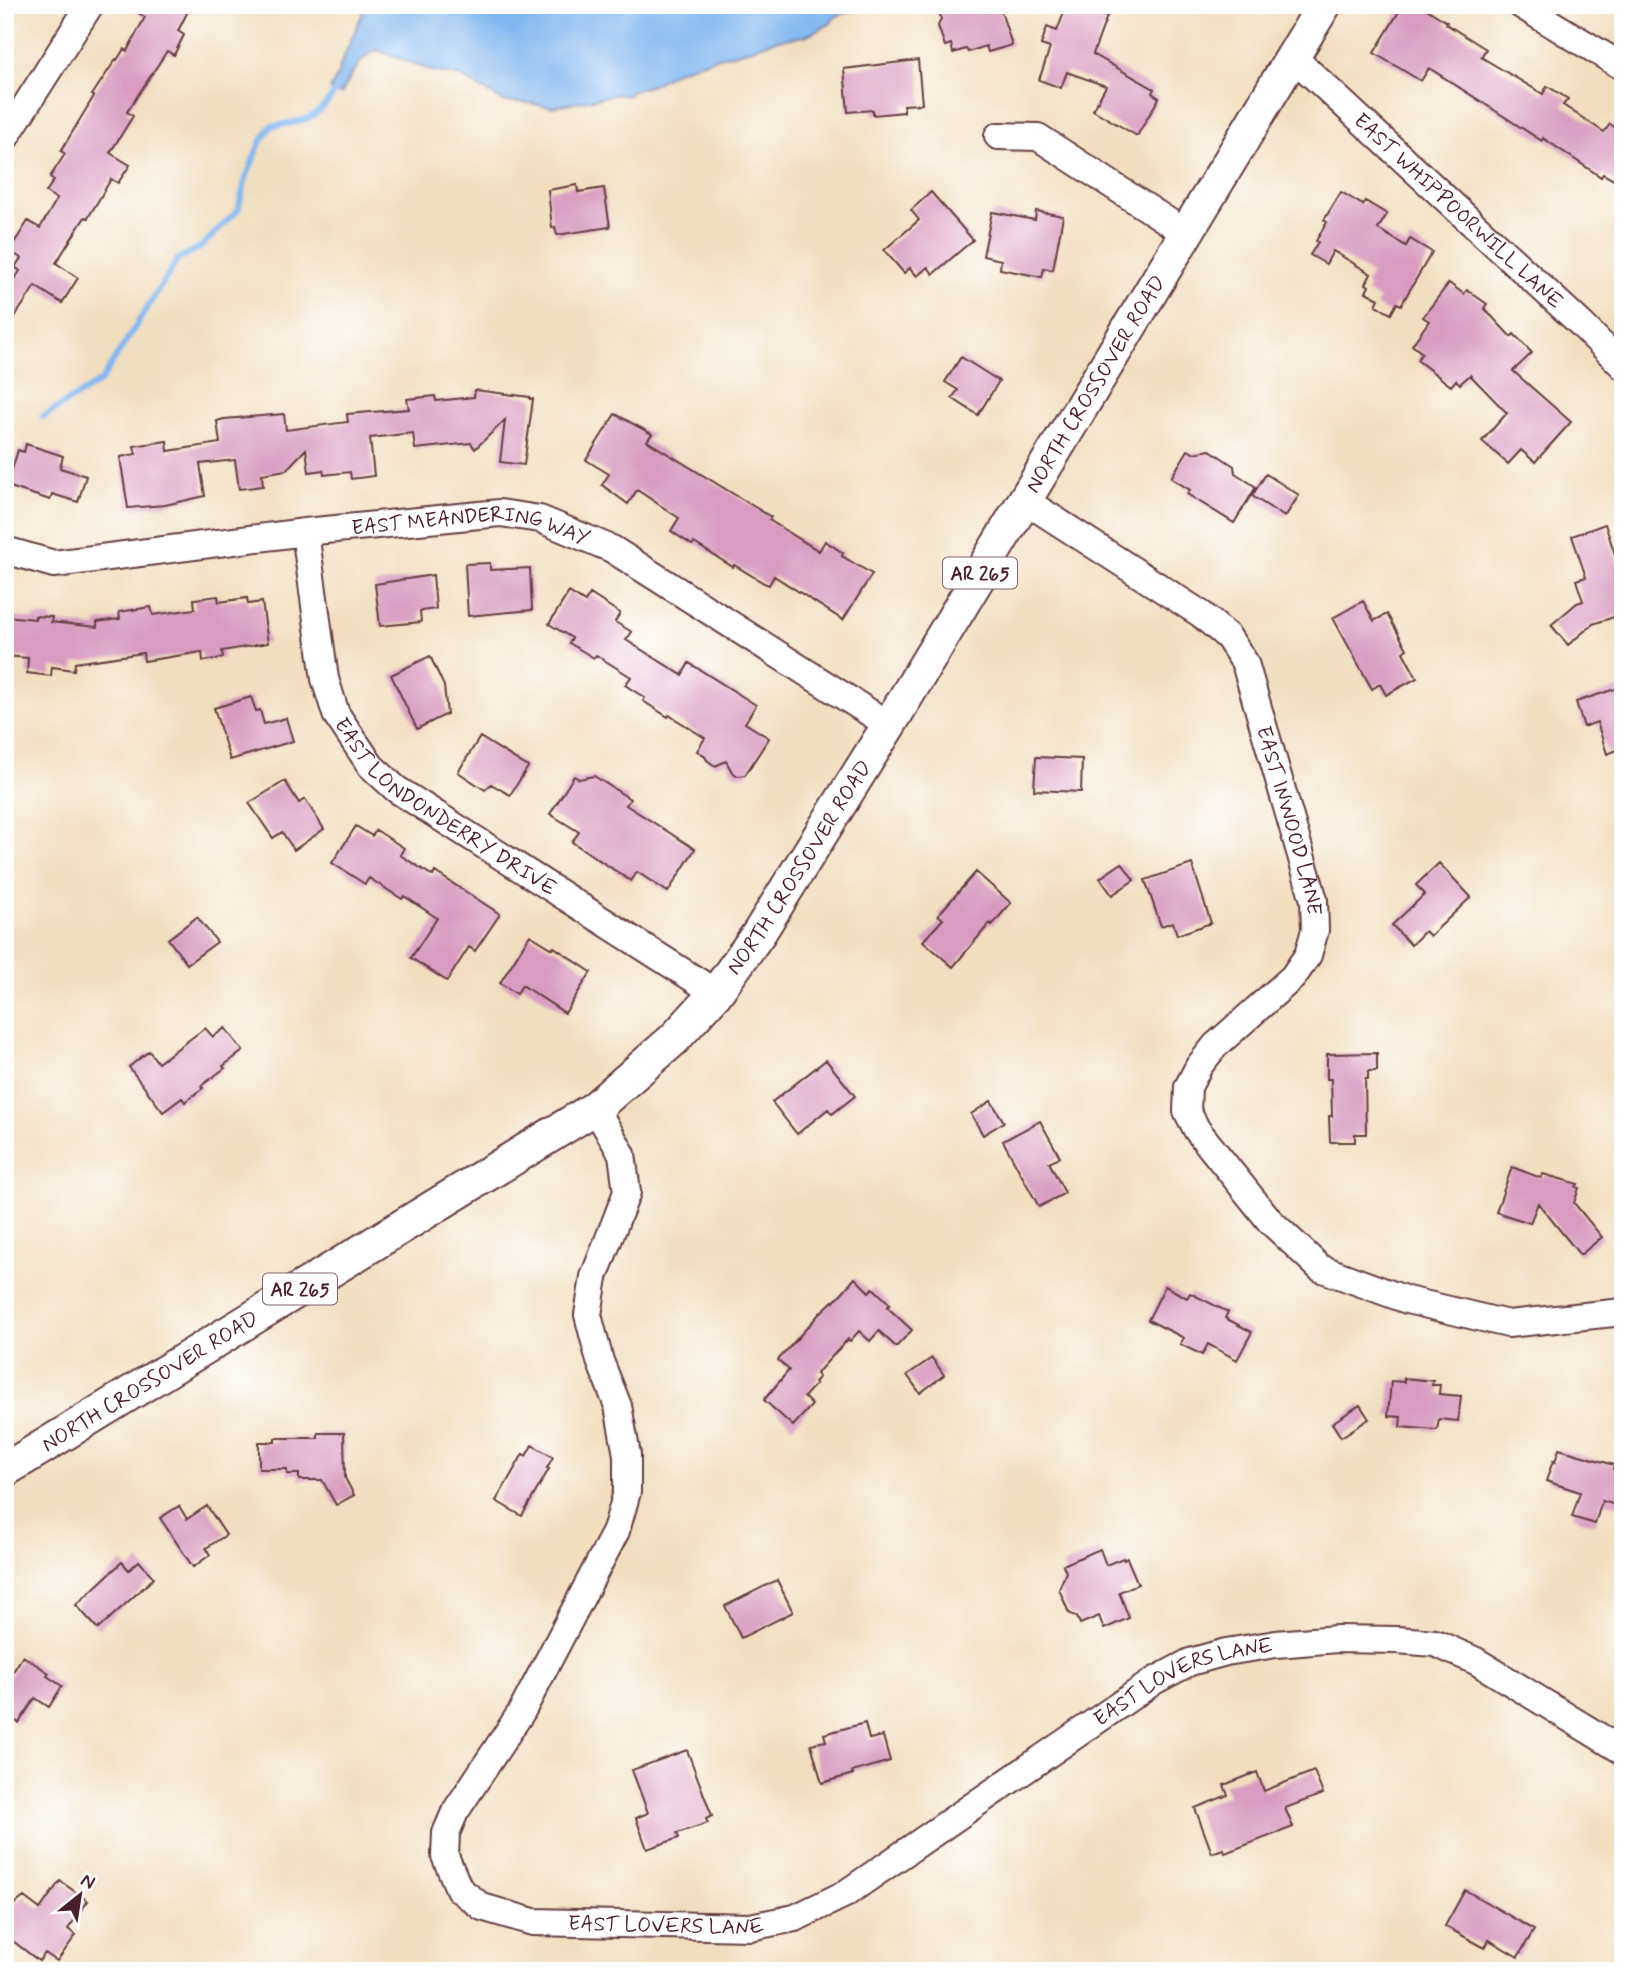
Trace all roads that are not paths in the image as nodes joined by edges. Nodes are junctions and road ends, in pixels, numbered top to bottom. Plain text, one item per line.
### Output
1 (90, 5) edge
2 (1324, 5) edge
3 (1521, 5) edge
4 (1293, 57) junction
5 (1623, 67) edge
6 (998, 136) dead end
7 (5, 138) edge
8 (1186, 233) junction
9 (1623, 366) edge
10 (1024, 500) junction
11 (305, 532) junction
12 (5, 550) edge
13 (888, 725) junction
14 (716, 993) junction
15 (596, 1108) junction
16 (1623, 1311) edge
17 (5, 1469) edge
18 (1623, 1751) edge

1 - 7 street
2 - 4 main road, NORTH CROSSOVER ROAD / AR 265
3 - 5 street
4 - 8 main road, NORTH CROSSOVER ROAD / AR 265
4 - 9 street, EAST WHIPPOORWILL LANE
6 - 8 street
8 - 10 main road, NORTH CROSSOVER ROAD / AR 265
10 - 13 main road, NORTH CROSSOVER ROAD / AR 265
10 - 16 street, EAST INWOOD LANE
11 - 12 street, EAST MEANDERING WAY
11 - 13 street, EAST MEANDERING WAY
11 - 14 street, EAST LONDONDERRY DRIVE
13 - 14 main road, NORTH CROSSOVER ROAD / AR 265
14 - 15 main road, NORTH CROSSOVER ROAD / AR 265
15 - 17 main road, NORTH CROSSOVER ROAD / AR 265
15 - 18 street, EAST LOVERS LANE

